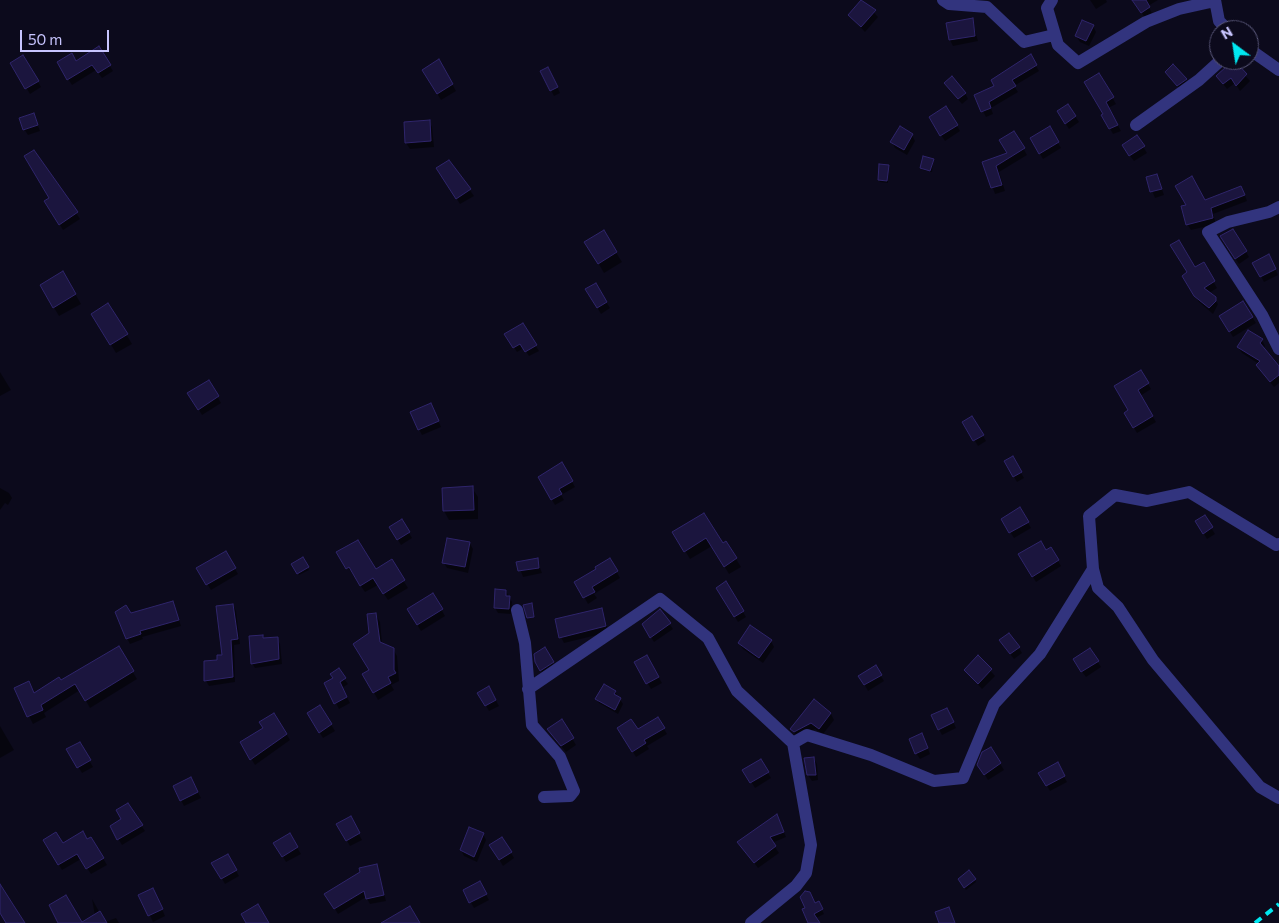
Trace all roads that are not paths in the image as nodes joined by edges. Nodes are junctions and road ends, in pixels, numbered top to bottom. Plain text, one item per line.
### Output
1 (943, 0) edge
2 (1052, 0) edge
3 (1215, 1) edge
4 (1219, 20) edge
5 (1054, 35) junction
6 (1259, 56) edge
7 (1210, 70) edge
8 (1279, 70) edge
9 (1136, 125) dead end
10 (1279, 207) edge
11 (1279, 349) edge
12 (1279, 544) edge
13 (1093, 569) junction
14 (517, 610) dead end
15 (528, 689) junction
16 (793, 743) junction
17 (544, 797) dead end
18 (1279, 798) edge
19 (751, 923) edge

1 - 5 street
2 - 5 street
3 - 4 street
3 - 5 street
6 - 8 street
7 - 9 street
10 - 11 street
12 - 13 street
13 - 16 street
13 - 18 street
14 - 15 street
15 - 16 street
15 - 17 street
16 - 19 street

